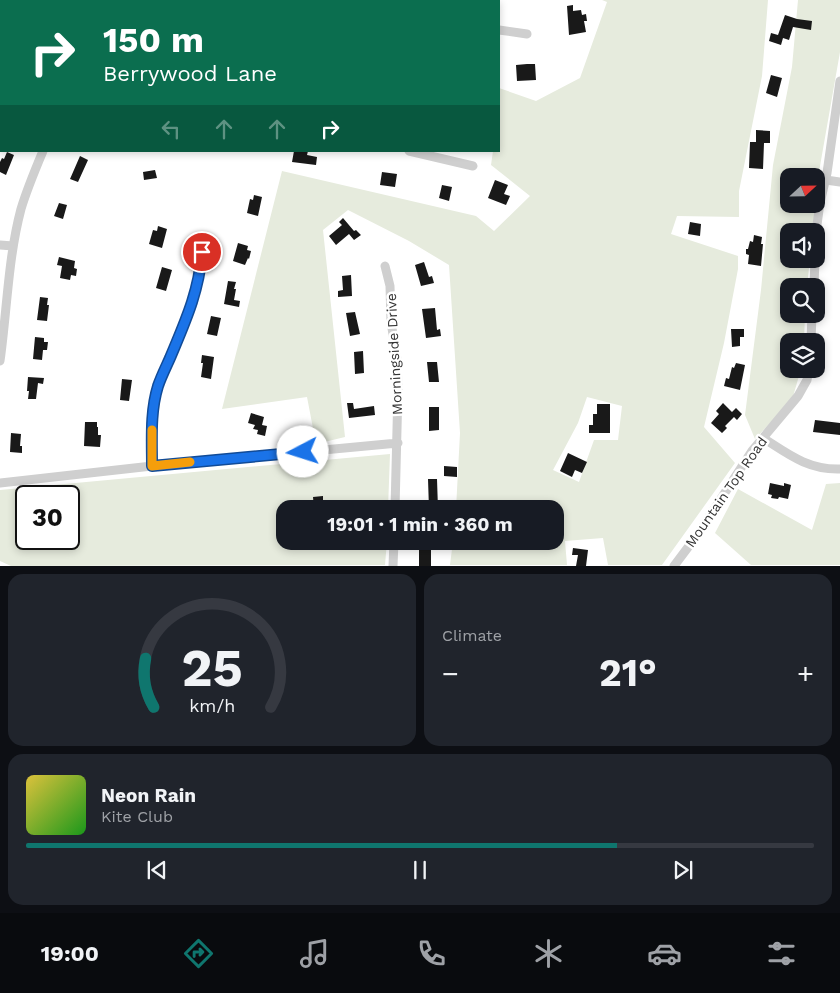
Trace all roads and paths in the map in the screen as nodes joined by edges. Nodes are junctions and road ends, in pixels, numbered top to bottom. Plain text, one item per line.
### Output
1 (500, 30) edge
2 (527, 34) dead end
3 (840, 81) edge
4 (43, 152) edge
5 (413, 152) edge
6 (473, 166) dead end
7 (826, 180) junction
8 (840, 182) edge
9 (817, 223) edge
10 (0, 245) edge
11 (13, 246) junction
12 (202, 252) dead end
13 (385, 266) dead end
14 (0, 268) edge
15 (10, 269) junction
16 (0, 361) edge
17 (807, 378) edge
18 (762, 438) junction
19 (398, 443) junction
20 (152, 466) junction
21 (840, 469) edge
22 (0, 483) edge
23 (395, 500) edge
24 (394, 550) edge
25 (393, 566) edge
26 (674, 566) edge

1 - 2 street
3 - 7 street
4 - 11 street
5 - 6 street
7 - 8 street
7 - 9 street
10 - 11 street
11 - 15 street
12 - 20 street
13 - 19 street, Morningside Drive
14 - 15 street
15 - 16 street
17 - 18 street, Mountain Top Road
18 - 21 street
18 - 26 street, Mountain Top Road
19 - 20 street
19 - 23 street, Morningside Drive
20 - 22 street
24 - 25 street

